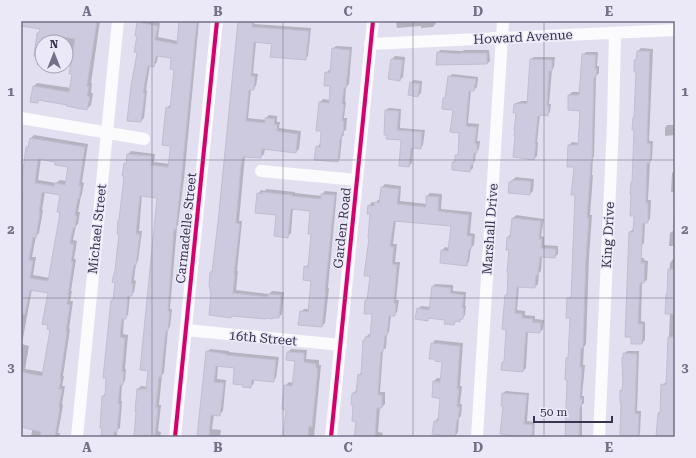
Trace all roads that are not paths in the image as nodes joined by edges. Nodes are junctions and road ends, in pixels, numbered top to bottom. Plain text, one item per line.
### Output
1 (118, 21) edge
2 (217, 21) edge
3 (373, 21) edge
4 (503, 21) edge
5 (669, 27) edge
6 (615, 33) junction
7 (502, 38) junction
8 (370, 44) junction
9 (21, 118) edge
10 (107, 133) junction
11 (144, 139) dead end
12 (261, 171) dead end
13 (357, 180) junction
14 (186, 330) junction
15 (341, 345) junction
16 (77, 437) edge
17 (175, 437) edge
18 (331, 437) edge
19 (477, 437) edge
20 (599, 437) edge

1 - 10 street, Michael Street
2 - 14 street, Carmadelle Street
3 - 8 street, Garden Road
4 - 7 street, Marshall Drive
5 - 6 street, Howard Avenue
6 - 7 street, Howard Avenue
6 - 20 street, King Drive
7 - 8 street, Howard Avenue
7 - 19 street, Marshall Drive
8 - 13 street, Garden Road
9 - 10 street
10 - 11 street
10 - 16 street, Michael Street
12 - 13 street
13 - 15 street, Garden Road
14 - 15 street, 16th Street
14 - 17 street, Carmadelle Street
15 - 18 street, Garden Road

